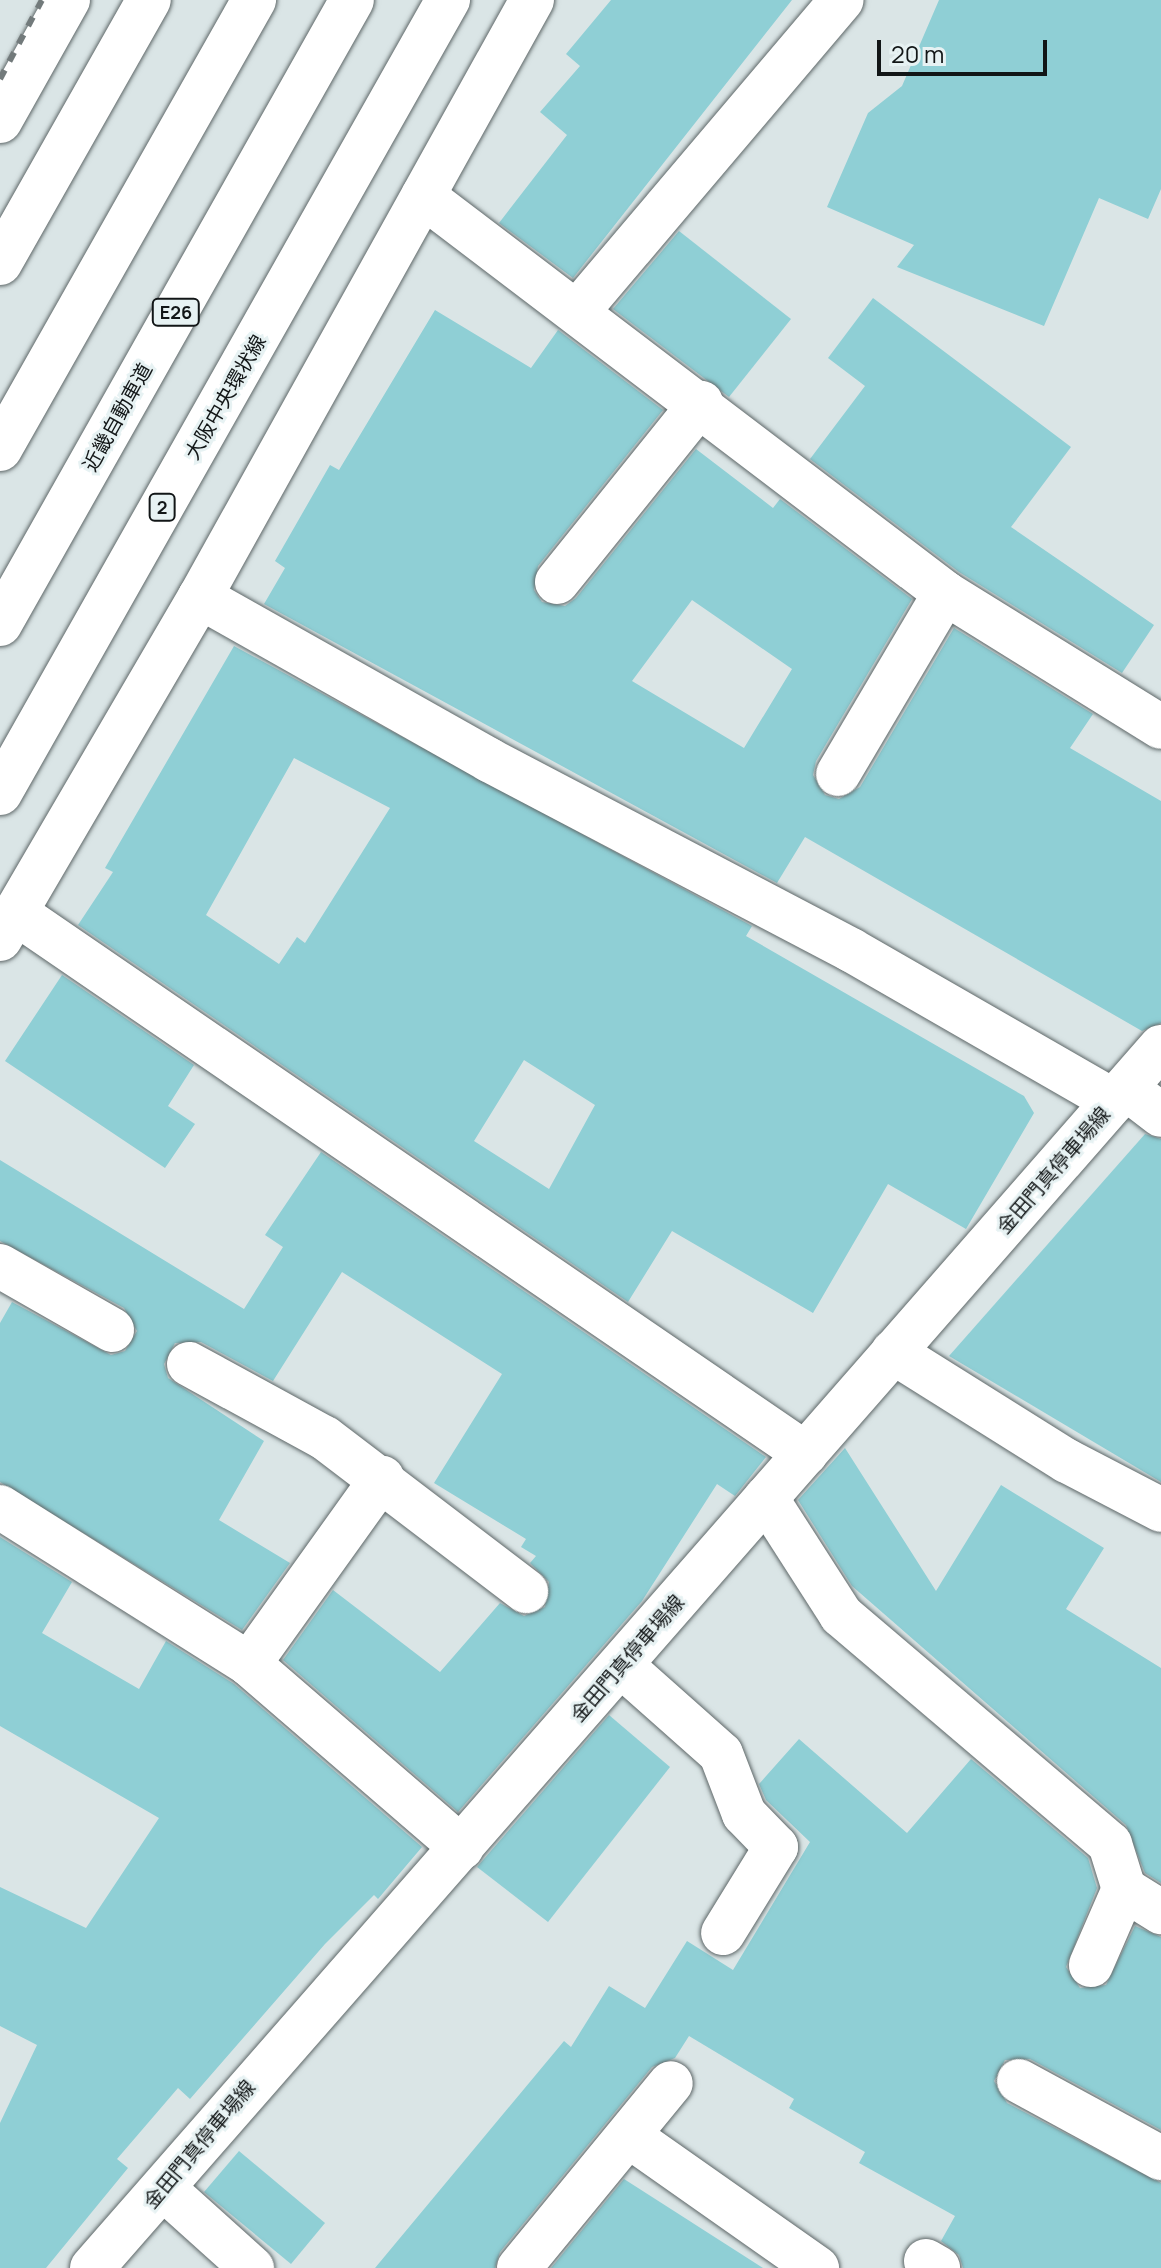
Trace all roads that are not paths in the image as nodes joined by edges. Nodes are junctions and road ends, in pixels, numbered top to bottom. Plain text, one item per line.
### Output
1 (68, 0) edge
2 (149, 0) edge
3 (254, 0) edge
4 (352, 0) edge
5 (448, 0) edge
6 (532, 0) edge
7 (842, 0) edge
8 (0, 121) edge
9 (423, 196) junction
10 (0, 263) edge
11 (577, 312) junction
12 (701, 403) junction
13 (0, 449) edge
14 (557, 582) dead end
15 (945, 593) junction
16 (200, 597) junction
17 (0, 624) edge
18 (1161, 727) edge
19 (838, 774) dead end
20 (0, 793) edge
21 (8, 926) edge
22 (1161, 1047) edge
23 (1120, 1094) junction
24 (1161, 1115) edge
25 (0, 1266) edge
26 (112, 1330) dead end
27 (893, 1352) junction
28 (189, 1364) dead end
29 (806, 1454) junction
30 (382, 1478) junction
31 (766, 1498) junction
32 (0, 1507) edge
33 (1161, 1510) edge
34 (526, 1591) dead end
35 (249, 1664) junction
36 (622, 1666) junction
37 (462, 1848) junction
38 (1124, 1889) junction
39 (1161, 1912) edge
40 (723, 1933) dead end
41 (1091, 1965) dead end
42 (1019, 2081) dead end
43 (671, 2083) dead end
44 (629, 2136) junction
45 (1161, 2158) edge
46 (163, 2188) junction
47 (92, 2268) edge
48 (252, 2268) edge
49 (519, 2268) edge
50 (817, 2268) edge

1 - 8 main road
2 - 10 main road
3 - 13 main road
4 - 17 main road, 近畿自動車道 / E26
5 - 20 main road, 大阪中央環状線 / 2
6 - 9 main road
7 - 11 main road
9 - 11 main road
9 - 16 main road
11 - 12 main road
12 - 14 main road
12 - 15 main road
15 - 18 main road
15 - 19 main road
16 - 21 main road
16 - 23 main road
21 - 29 main road
22 - 23 main road, 金田門真停車場線
23 - 24 main road
23 - 27 main road, 金田門真停車場線
25 - 26 main road
27 - 29 main road, 金田門真停車場線
27 - 33 main road
28 - 30 main road
29 - 31 main road, 金田門真停車場線
30 - 34 main road
30 - 35 main road
31 - 36 main road, 金田門真停車場線
31 - 38 main road
32 - 35 main road
35 - 37 main road
36 - 37 main road, 金田門真停車場線
36 - 40 main road
37 - 46 main road, 金田門真停車場線
38 - 39 main road
38 - 41 main road
42 - 45 main road
43 - 44 main road
44 - 49 main road
44 - 50 main road
46 - 47 main road, 金田門真停車場線
46 - 48 main road

